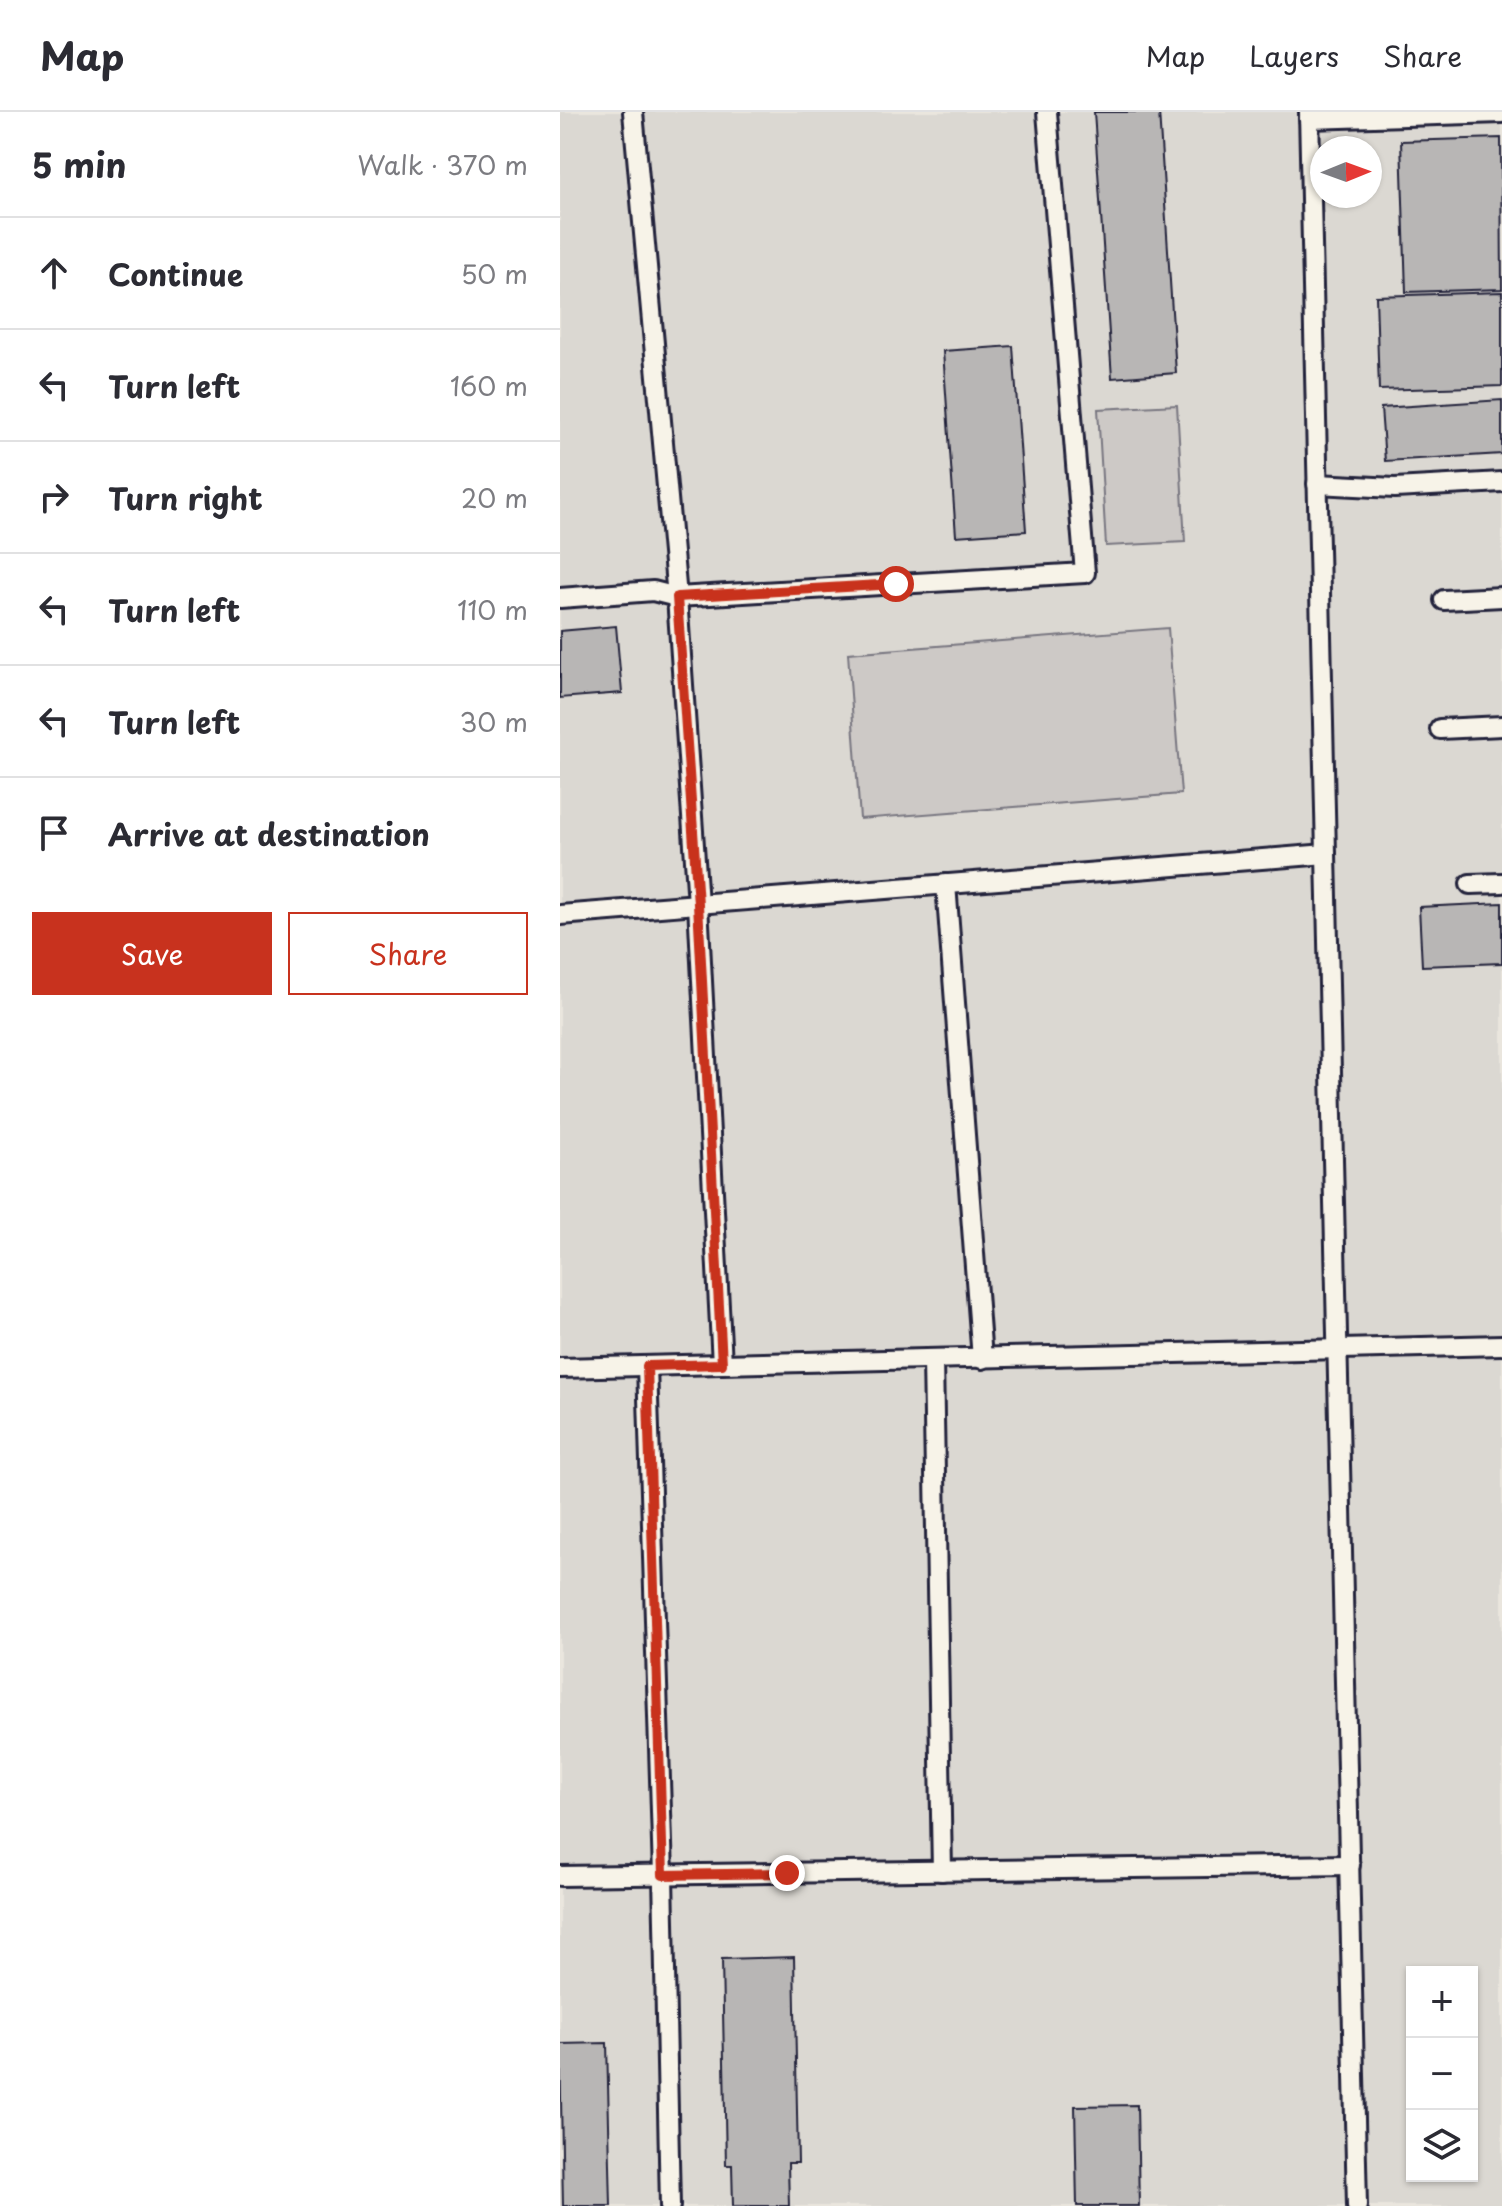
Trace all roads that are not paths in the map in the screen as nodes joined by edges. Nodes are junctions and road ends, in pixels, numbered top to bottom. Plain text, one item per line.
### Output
1 (633, 112) edge
2 (1047, 112) edge
3 (1502, 113) edge
4 (1309, 116) edge
5 (1502, 482) edge
6 (1317, 484) junction
7 (677, 597) junction
8 (1502, 597) edge
9 (560, 598) edge
10 (1444, 600) dead end
11 (1502, 726) edge
12 (1440, 729) dead end
13 (1326, 854) junction
14 (1502, 883) edge
15 (946, 884) junction
16 (1470, 884) dead end
17 (698, 904) junction
18 (560, 915) edge
19 (1502, 1345) edge
20 (1337, 1351) junction
21 (982, 1359) junction
22 (933, 1360) junction
23 (722, 1364) junction
24 (647, 1366) junction
25 (560, 1368) edge
26 (1350, 1865) junction
27 (942, 1871) junction
28 (663, 1875) junction
29 (560, 1876) edge
30 (670, 2206) edge
31 (1357, 2206) edge

1 - 7 lane
2 - 7 lane
3 - 4 lane
4 - 6 lane
5 - 6 lane
6 - 13 lane
7 - 9 lane
7 - 17 lane
8 - 10 lane
11 - 12 lane
13 - 15 lane
13 - 20 lane
14 - 16 lane
15 - 17 lane
15 - 21 lane
17 - 18 lane
17 - 23 lane
19 - 20 lane
20 - 21 lane
20 - 26 lane
21 - 22 lane
22 - 23 lane
22 - 27 lane
23 - 24 lane
24 - 25 lane
24 - 28 lane
26 - 27 lane
26 - 31 lane
27 - 28 lane
28 - 29 lane
28 - 30 lane

